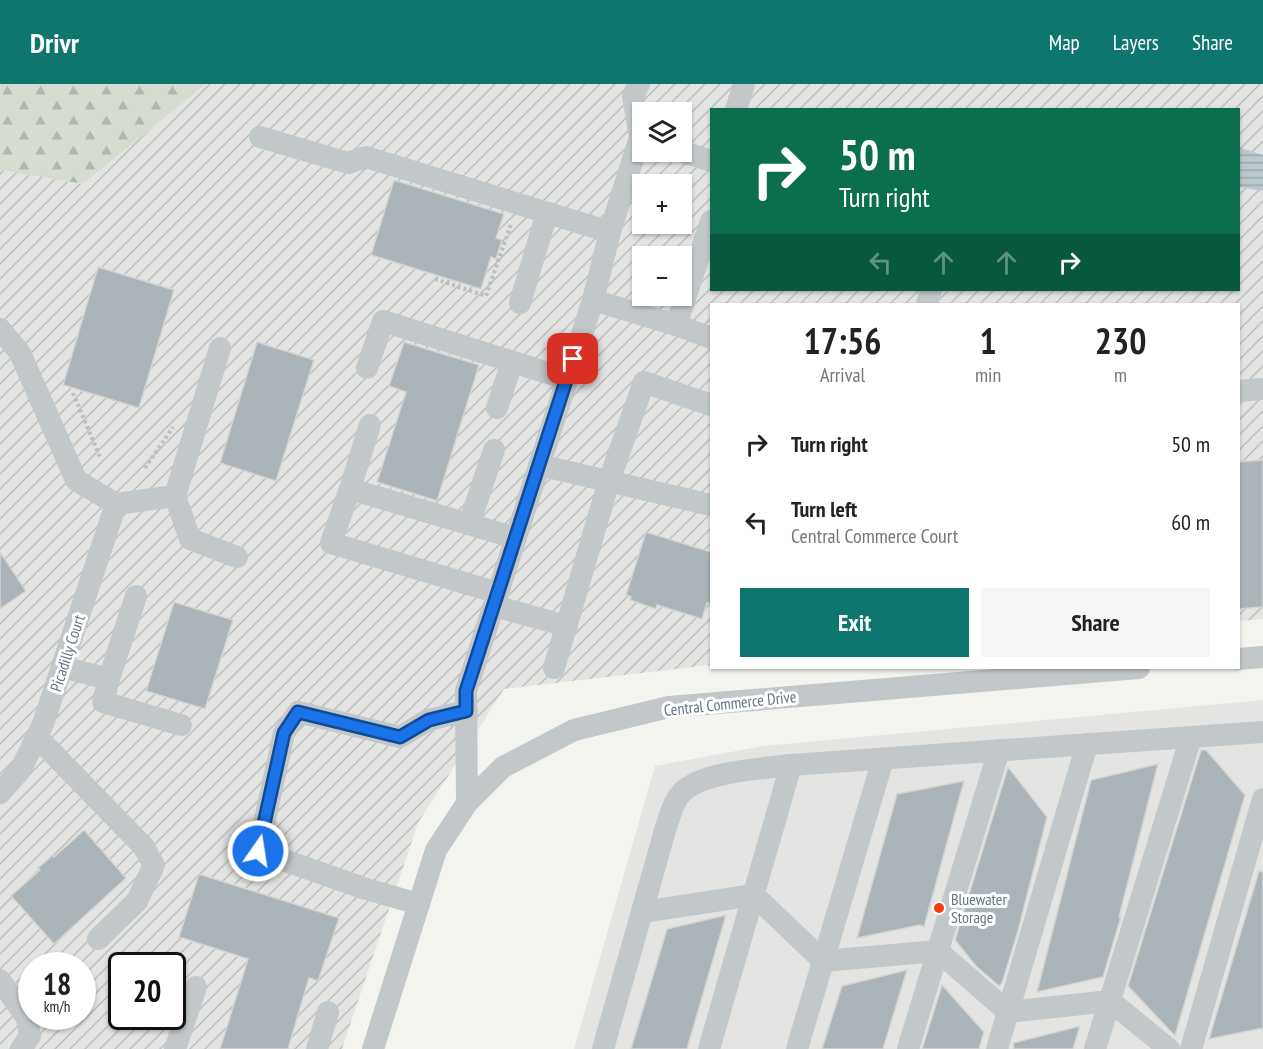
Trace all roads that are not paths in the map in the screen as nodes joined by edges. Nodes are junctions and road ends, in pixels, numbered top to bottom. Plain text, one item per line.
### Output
1 (744, 84) edge
2 (737, 108) edge
3 (260, 137) dead end
4 (692, 154) edge
5 (710, 158) edge
6 (633, 162) edge
7 (548, 213) junction
8 (710, 224) edge
9 (610, 232) junction
10 (593, 300) junction
11 (520, 303) dead end
12 (676, 325) junction
13 (0, 329) edge
14 (710, 338) edge
15 (220, 348) dead end
16 (512, 362) junction
17 (367, 368) dead end
18 (567, 379) junction
19 (1263, 389) edge
20 (1240, 391) edge
21 (710, 405) edge
22 (497, 408) dead end
23 (370, 425) dead end
24 (494, 450) dead end
25 (539, 465) junction
26 (609, 481) junction
27 (350, 489) junction
28 (175, 496) junction
29 (116, 504) junction
30 (710, 505) edge
31 (469, 524) junction
32 (516, 538) junction
33 (237, 557) dead end
34 (136, 596) dead end
35 (496, 599) junction
36 (567, 626) junction
37 (1263, 657) edge
38 (1240, 659) edge
39 (62, 667) junction
40 (554, 668) dead end
41 (1127, 669) edge
42 (109, 679) junction
43 (466, 711) junction
44 (181, 725) dead end
45 (1263, 732) edge
46 (37, 736) junction
47 (1191, 737) junction
48 (1087, 744) junction
49 (999, 750) junction
50 (883, 759) junction
51 (791, 765) junction
52 (0, 793) edge
53 (1263, 799) edge
54 (467, 802) junction
55 (754, 895) junction
56 (419, 904) junction
57 (642, 912) junction
58 (98, 939) dead end
59 (938, 951) junction
60 (823, 961) junction
61 (0, 980) edge
62 (196, 987) dead end
63 (1110, 1001) junction
64 (328, 1012) dead end
65 (1008, 1012) junction
66 (21, 1049) edge
67 (175, 1049) edge
68 (317, 1049) edge
69 (373, 1049) edge
70 (603, 1049) edge
71 (709, 1049) edge
72 (797, 1049) edge
73 (908, 1049) edge
74 (997, 1049) edge
75 (1095, 1049) edge
76 (1169, 1049) edge
77 (1191, 1049) edge

1 - 2 street
3 - 7 street
4 - 5 street
6 - 9 street
7 - 9 street
7 - 11 street
8 - 12 street
9 - 10 street
10 - 12 street
10 - 18 street
12 - 14 street
13 - 29 street
15 - 28 street
16 - 17 street
16 - 18 street
16 - 22 street
18 - 25 street
19 - 20 street
21 - 26 street
23 - 27 street
24 - 31 street
25 - 26 street
25 - 32 street
26 - 30 street
26 - 36 street
27 - 31 street
27 - 35 street
28 - 29 street
28 - 33 street
29 - 39 street, Picadilly Court
31 - 32 street
32 - 35 street
34 - 42 street
35 - 36 street
35 - 43 street
36 - 40 street
37 - 38 street
39 - 42 street
39 - 46 street, Picadilly Court
41 - 54 street, Central Commerce Drive
42 - 44 street
43 - 54 street
43 - 56 street
45 - 47 street
46 - 52 street, Picadilly Court
46 - 58 street
47 - 48 street
47 - 63 street
48 - 49 street
48 - 65 street
49 - 50 street
49 - 59 street
50 - 51 street
50 - 60 street
51 - 55 street
51 - 57 street
53 - 77 street
54 - 56 street, Central Commerce Drive
55 - 57 street
55 - 60 street
55 - 71 street
56 - 69 street, Central Commerce Drive
57 - 70 street
59 - 60 street
59 - 65 street
59 - 73 street
60 - 72 street
61 - 66 street
62 - 67 street
63 - 65 street
63 - 75 street
63 - 76 street
64 - 68 street
65 - 74 street

